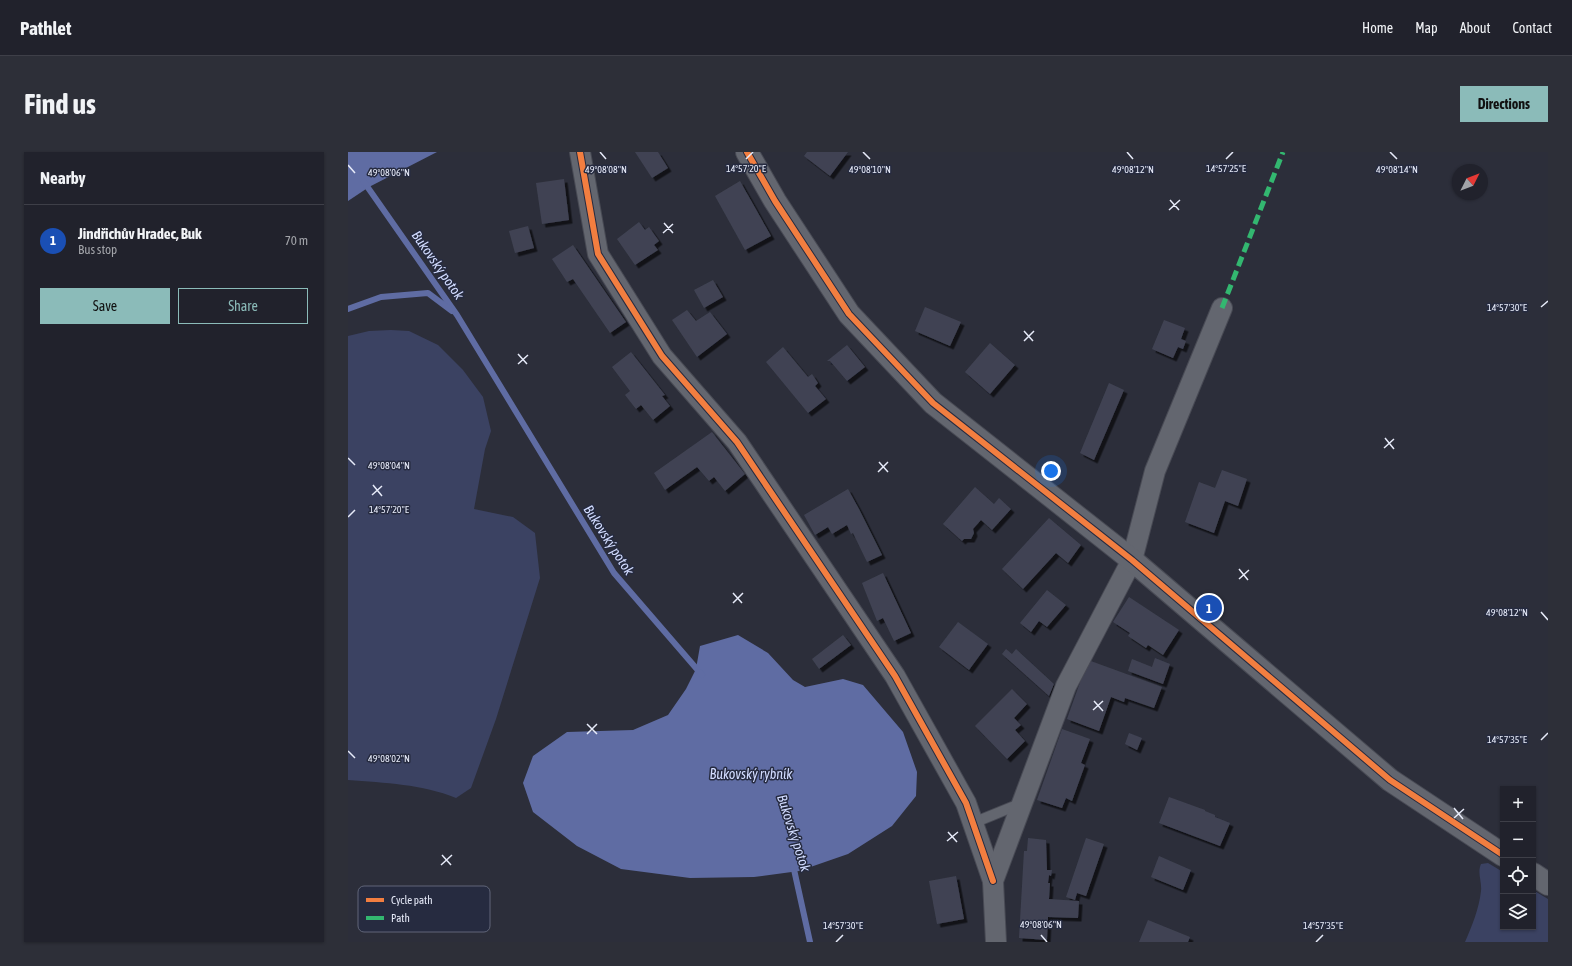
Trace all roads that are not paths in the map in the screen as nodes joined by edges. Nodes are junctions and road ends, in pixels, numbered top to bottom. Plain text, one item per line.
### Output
1 (580, 152) edge
2 (747, 152) edge
3 (1222, 308) dead end
4 (1132, 560) junction
5 (1022, 803) junction
6 (973, 823) junction
7 (1500, 853) edge
8 (1536, 876) edge
9 (994, 880) junction
10 (1548, 884) edge
11 (996, 942) edge

1 - 6 street
2 - 4 street
3 - 4 street
4 - 5 street
4 - 7 street
5 - 6 lane
5 - 9 street
6 - 9 street
8 - 10 street
9 - 11 street

